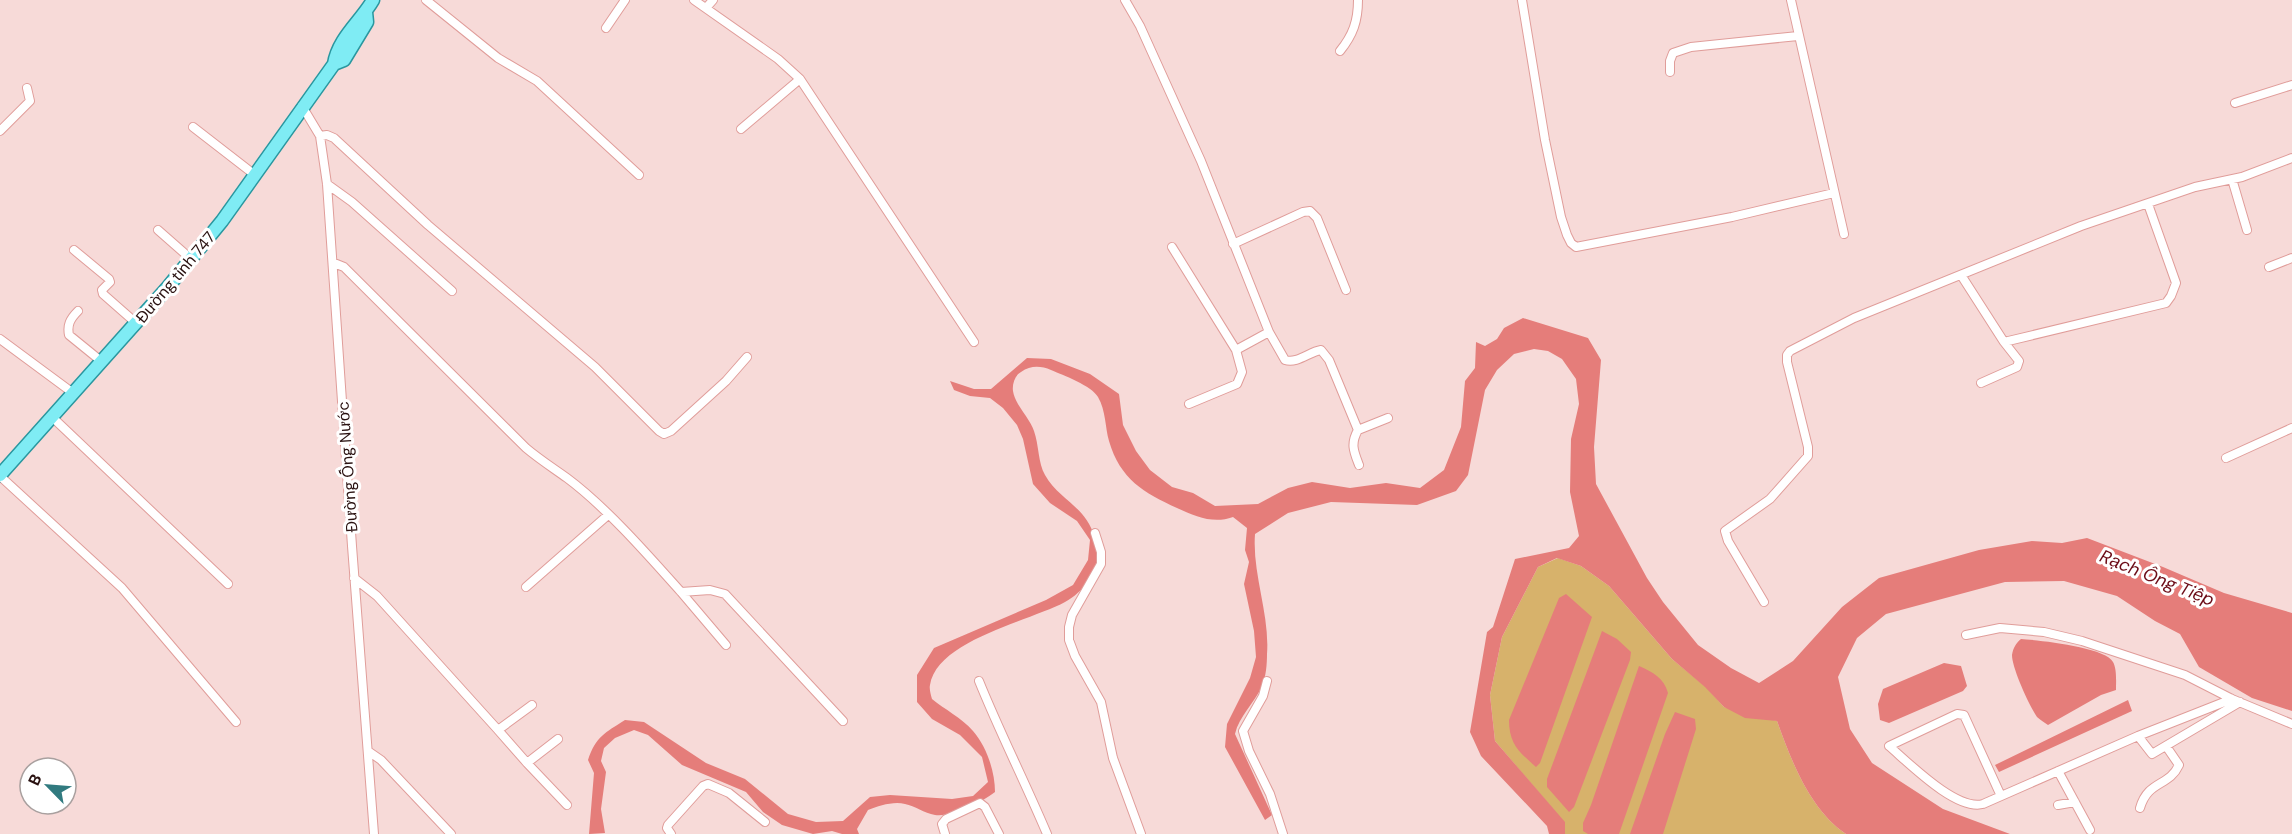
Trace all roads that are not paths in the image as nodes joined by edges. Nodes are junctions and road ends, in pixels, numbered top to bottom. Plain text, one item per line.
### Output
1 (373, 0) edge
2 (426, 0) edge
3 (625, 0) edge
4 (694, 0) edge
5 (714, 0) edge
6 (1125, 0) edge
7 (1358, 0) edge
8 (1522, 0) edge
9 (1791, 0) edge
10 (706, 8) junction
11 (606, 27) dead end
12 (1798, 36) junction
13 (1340, 51) dead end
14 (1670, 72) dead end
15 (800, 79) junction
16 (2292, 85) edge
17 (27, 88) dead end
18 (2235, 103) dead end
19 (302, 106) junction
20 (193, 127) dead end
21 (741, 129) dead end
22 (0, 131) edge
23 (320, 136) junction
24 (2292, 158) edge
25 (255, 175) junction
26 (639, 175) dead end
27 (2232, 179) junction
28 (327, 184) junction
29 (1834, 193) junction
30 (2148, 204) junction
31 (158, 230) dead end
32 (2247, 230) dead end
33 (1844, 234) dead end
34 (1233, 244) junction
35 (1172, 248) dead end
36 (74, 249) dead end
37 (2292, 258) edge
38 (191, 259) junction
39 (334, 263) junction
40 (2269, 267) dead end
41 (1961, 275) junction
42 (1346, 290) dead end
43 (452, 291) dead end
44 (78, 311) dead end
45 (136, 323) junction
46 (1269, 332) junction
47 (0, 339) edge
48 (974, 342) dead end
49 (2004, 342) junction
50 (1236, 350) junction
51 (747, 357) dead end
52 (101, 362) junction
53 (1981, 383) dead end
54 (73, 393) junction
55 (1189, 404) dead end
56 (51, 416) junction
57 (1388, 418) dead end
58 (2292, 428) edge
59 (1358, 430) junction
60 (2226, 458) dead end
61 (1359, 465) dead end
62 (0, 476) edge
63 (608, 515) junction
64 (1095, 533) dead end
65 (354, 578) junction
66 (228, 585) dead end
67 (526, 587) dead end
68 (681, 592) junction
69 (1764, 602) dead end
70 (1966, 635) dead end
71 (726, 645) dead end
72 (979, 681) dead end
73 (1267, 681) dead end
74 (2236, 700) junction
75 (532, 705) dead end
76 (843, 721) dead end
77 (236, 722) dead end
78 (2292, 724) edge
79 (498, 730) junction
80 (2138, 736) junction
81 (558, 739) dead end
82 (2166, 746) junction
83 (368, 751) junction
84 (527, 763) junction
85 (2058, 771) junction
86 (2001, 796) junction
87 (2075, 802) junction
88 (567, 805) dead end
89 (2058, 805) dead end
90 (2140, 808) dead end
91 (765, 822) dead end
92 (2090, 830) dead end
93 (374, 834) edge
94 (451, 834) edge
95 (671, 834) edge
96 (945, 834) edge
97 (999, 834) edge
98 (1047, 834) edge
99 (1141, 834) edge
100 (1283, 834) edge

1 - 19 main road, Đường tỉnh 747
2 - 26 street
3 - 11 street
4 - 10 street
5 - 10 street
6 - 34 street
7 - 13 street
8 - 29 street
9 - 12 street
10 - 15 street
12 - 14 street
12 - 29 street
15 - 21 street
15 - 48 street
16 - 18 street
17 - 22 street
19 - 23 street, Đường Ống Nước
19 - 25 main road, Đường tỉnh 747
20 - 25 street
23 - 28 street, Đường Ống Nước
23 - 51 street
24 - 27 street
25 - 38 main road, Đường tỉnh 747
27 - 30 street
27 - 32 street
28 - 39 street, Đường Ống Nước
28 - 43 street
29 - 33 street
30 - 41 street
30 - 49 street
31 - 38 street
34 - 42 street
34 - 46 street
35 - 50 street
36 - 45 street
37 - 40 street
38 - 45 main road, Đường tỉnh 747
39 - 63 street
39 - 65 street, Đường Ống Nước
41 - 49 street
41 - 69 street
44 - 52 street
45 - 52 main road, Đường tỉnh 747
46 - 50 street
46 - 59 street
47 - 54 street
49 - 53 street
50 - 55 street
52 - 54 main road, Đường tỉnh 747
54 - 56 main road, Đường tỉnh 747
56 - 62 main road, Đường tỉnh 747
56 - 66 street
57 - 59 street
58 - 60 street
59 - 61 street
62 - 77 street
63 - 67 street
63 - 68 street
64 - 99 street
65 - 79 street
65 - 83 street, Đường Ống Nước
68 - 71 street
68 - 76 street
70 - 74 street
72 - 98 street
73 - 100 street
74 - 78 street
74 - 80 street
74 - 82 street
75 - 79 street
79 - 84 street
80 - 82 street
80 - 85 street
81 - 84 street
82 - 90 street
83 - 93 street, Đường Ống Nước
83 - 94 street
84 - 88 street
85 - 86 street
85 - 87 street
86 - 86 street
87 - 89 street
87 - 92 street
91 - 95 street
96 - 97 street

